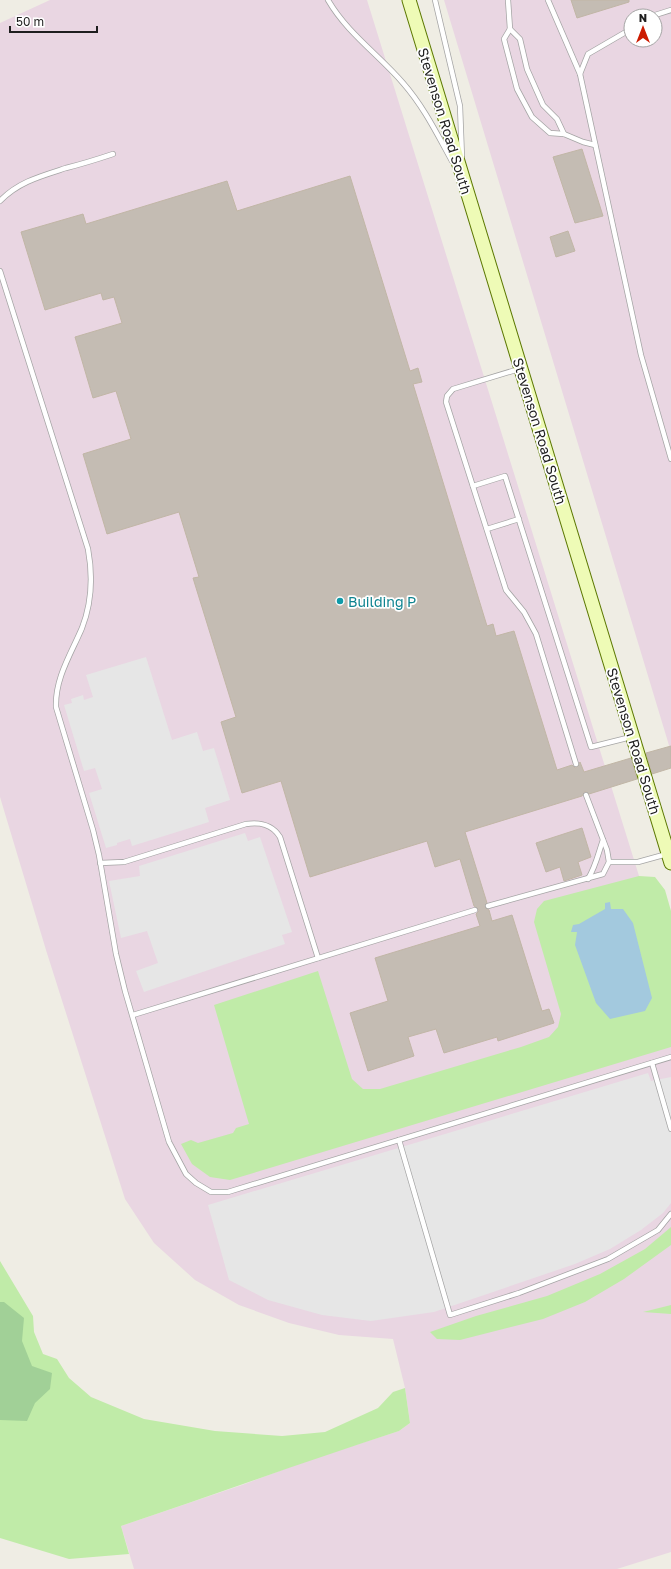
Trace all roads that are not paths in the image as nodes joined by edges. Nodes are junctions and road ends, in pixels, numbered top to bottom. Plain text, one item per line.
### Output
1 (328, 0) edge
2 (409, 0) edge
3 (435, 0) edge
4 (508, 0) edge
5 (548, 0) edge
6 (510, 29) junction
7 (623, 34) edge
8 (580, 74) junction
9 (564, 134) junction
10 (595, 145) junction
11 (114, 154) dead end
12 (464, 182) junction
13 (0, 201) edge
14 (0, 271) edge
15 (520, 368) junction
16 (671, 459) edge
17 (473, 486) junction
18 (519, 519) junction
19 (487, 529) junction
20 (632, 736) junction
21 (576, 764) dead end
22 (586, 795) dead end
23 (603, 839) junction
24 (670, 858) edge
25 (609, 862) junction
26 (100, 863) junction
27 (588, 879) junction
28 (488, 906) dead end
29 (475, 910) dead end
30 (318, 958) junction
31 (133, 1015) junction
32 (671, 1057) edge
33 (652, 1063) junction
34 (671, 1129) edge
35 (399, 1140) junction
36 (671, 1214) edge

1 - 12 lane
2 - 12 main road, Stevenson Road South
3 - 12 lane
4 - 6 lane
5 - 8 lane
6 - 9 lane
6 - 9 lane
7 - 8 lane
8 - 10 lane
9 - 10 lane
10 - 16 lane
11 - 13 lane
12 - 15 main road, Stevenson Road South
14 - 26 lane
15 - 17 lane
15 - 20 main road, Stevenson Road South
17 - 18 lane
17 - 19 lane
18 - 19 lane
18 - 20 lane
19 - 21 lane
20 - 24 main road, Stevenson Road South
22 - 23 lane
23 - 25 lane
23 - 27 lane
24 - 25 lane
25 - 27 lane
26 - 30 lane
26 - 31 lane
27 - 28 lane
29 - 30 lane
30 - 31 lane
31 - 35 lane
32 - 33 lane
33 - 34 lane
33 - 35 lane
35 - 36 lane

